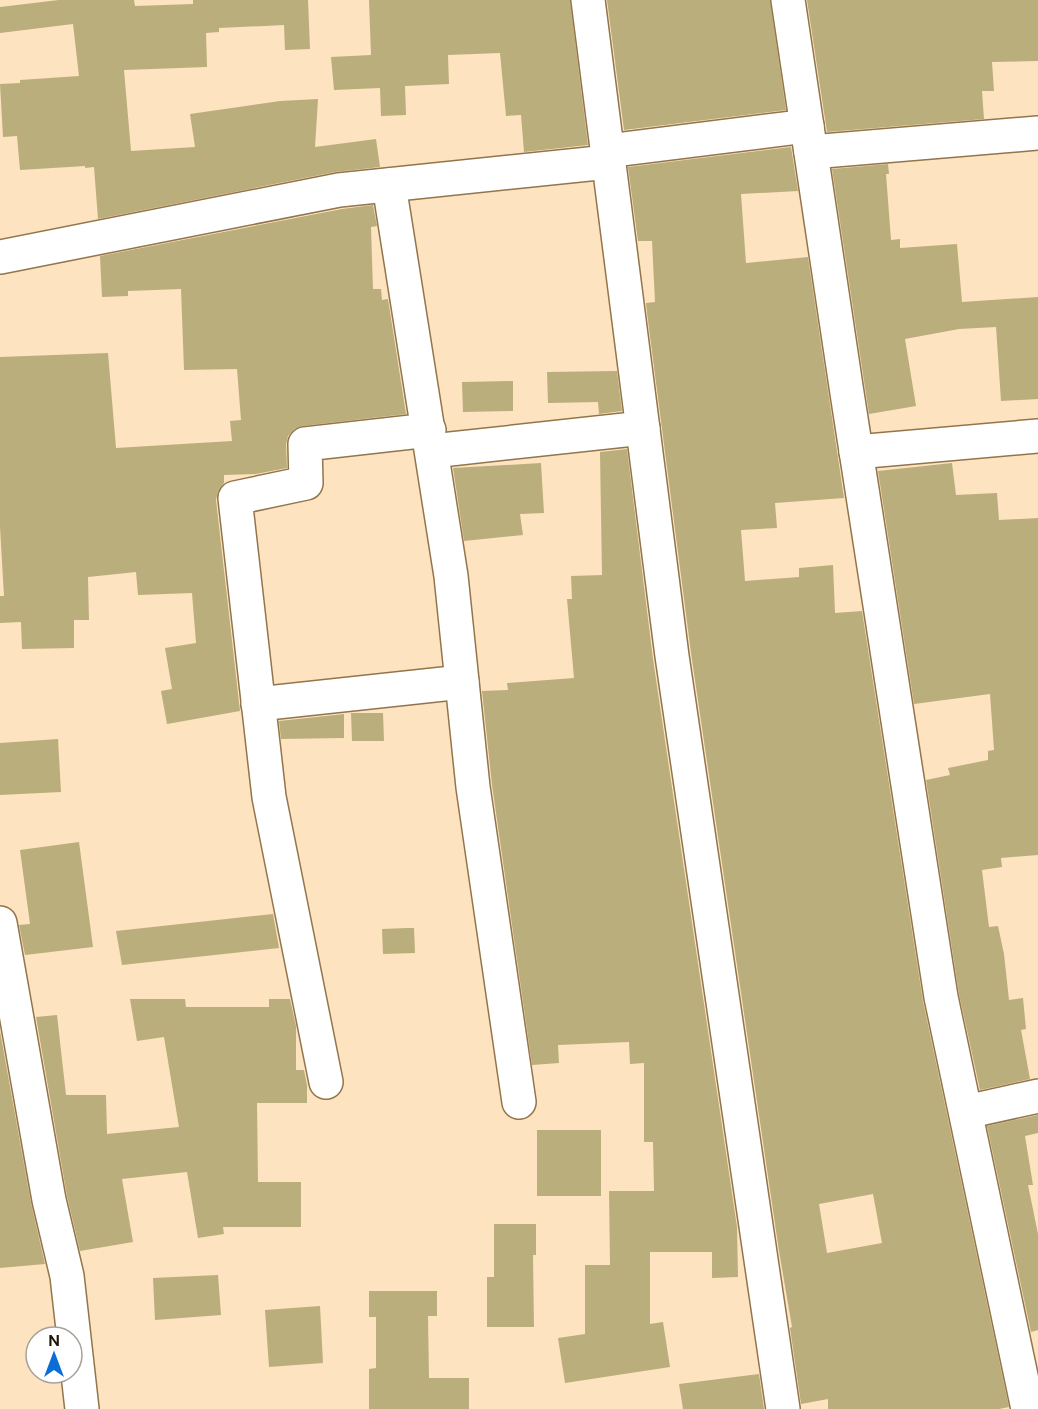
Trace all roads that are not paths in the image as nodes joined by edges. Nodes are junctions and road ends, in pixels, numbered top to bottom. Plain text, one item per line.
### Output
1 (588, 0) edge
2 (788, 0) edge
3 (1038, 134) edge
4 (809, 139) junction
5 (608, 156) junction
6 (389, 185) junction
7 (0, 257) edge
8 (643, 428) junction
9 (1038, 436) edge
10 (430, 441) junction
11 (856, 452) junction
12 (462, 682) junction
13 (258, 704) junction
14 (0, 923) edge
15 (326, 1082) dead end
16 (1038, 1096) edge
17 (519, 1102) dead end
18 (966, 1112) junction
19 (82, 1409) edge
20 (783, 1409) edge
21 (1028, 1409) edge

1 - 5 street
2 - 4 street
3 - 4 street
4 - 5 street
4 - 11 street
5 - 6 street
5 - 8 street
6 - 7 street
6 - 10 street
8 - 10 street
8 - 20 street
9 - 11 street
10 - 12 street
10 - 13 street
11 - 18 street
12 - 13 street
12 - 17 street
13 - 15 street
14 - 19 street
16 - 18 street
18 - 21 street

